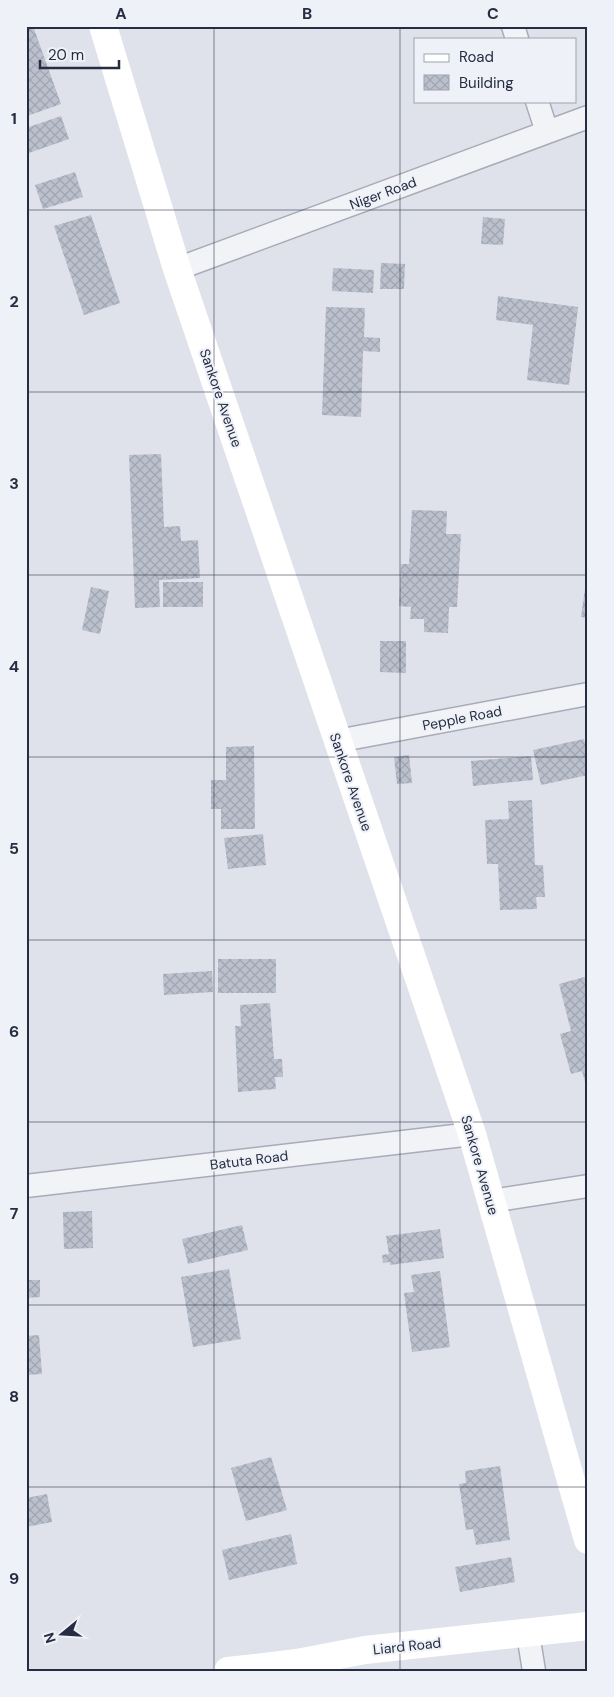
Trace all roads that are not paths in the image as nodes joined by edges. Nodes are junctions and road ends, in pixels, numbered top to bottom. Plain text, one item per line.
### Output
1 (103, 26) edge
2 (513, 26) edge
3 (517, 38) edge
4 (537, 102) edge
5 (588, 117) edge
6 (547, 132) junction
7 (177, 269) junction
8 (588, 694) edge
9 (337, 741) junction
10 (472, 1134) junction
11 (26, 1186) edge
12 (588, 1186) edge
13 (491, 1201) junction
14 (588, 1540) edge
15 (588, 1626) edge
16 (528, 1634) junction
17 (297, 1667) edge
18 (228, 1671) edge
19 (534, 1671) edge

1 - 7 street, Sankore Avenue
2 - 3 street
4 - 6 street
5 - 6 street, Niger Road
6 - 7 street, Niger Road
7 - 9 street, Sankore Avenue
8 - 9 street, Pepple Road
9 - 10 street, Sankore Avenue
10 - 11 street, Batuta Road
10 - 13 street, Sankore Avenue
12 - 13 street
13 - 14 street, Sankore Avenue
15 - 16 street, Liard Road
16 - 17 street, Liard Road
16 - 19 street
17 - 18 street, Liard Road

